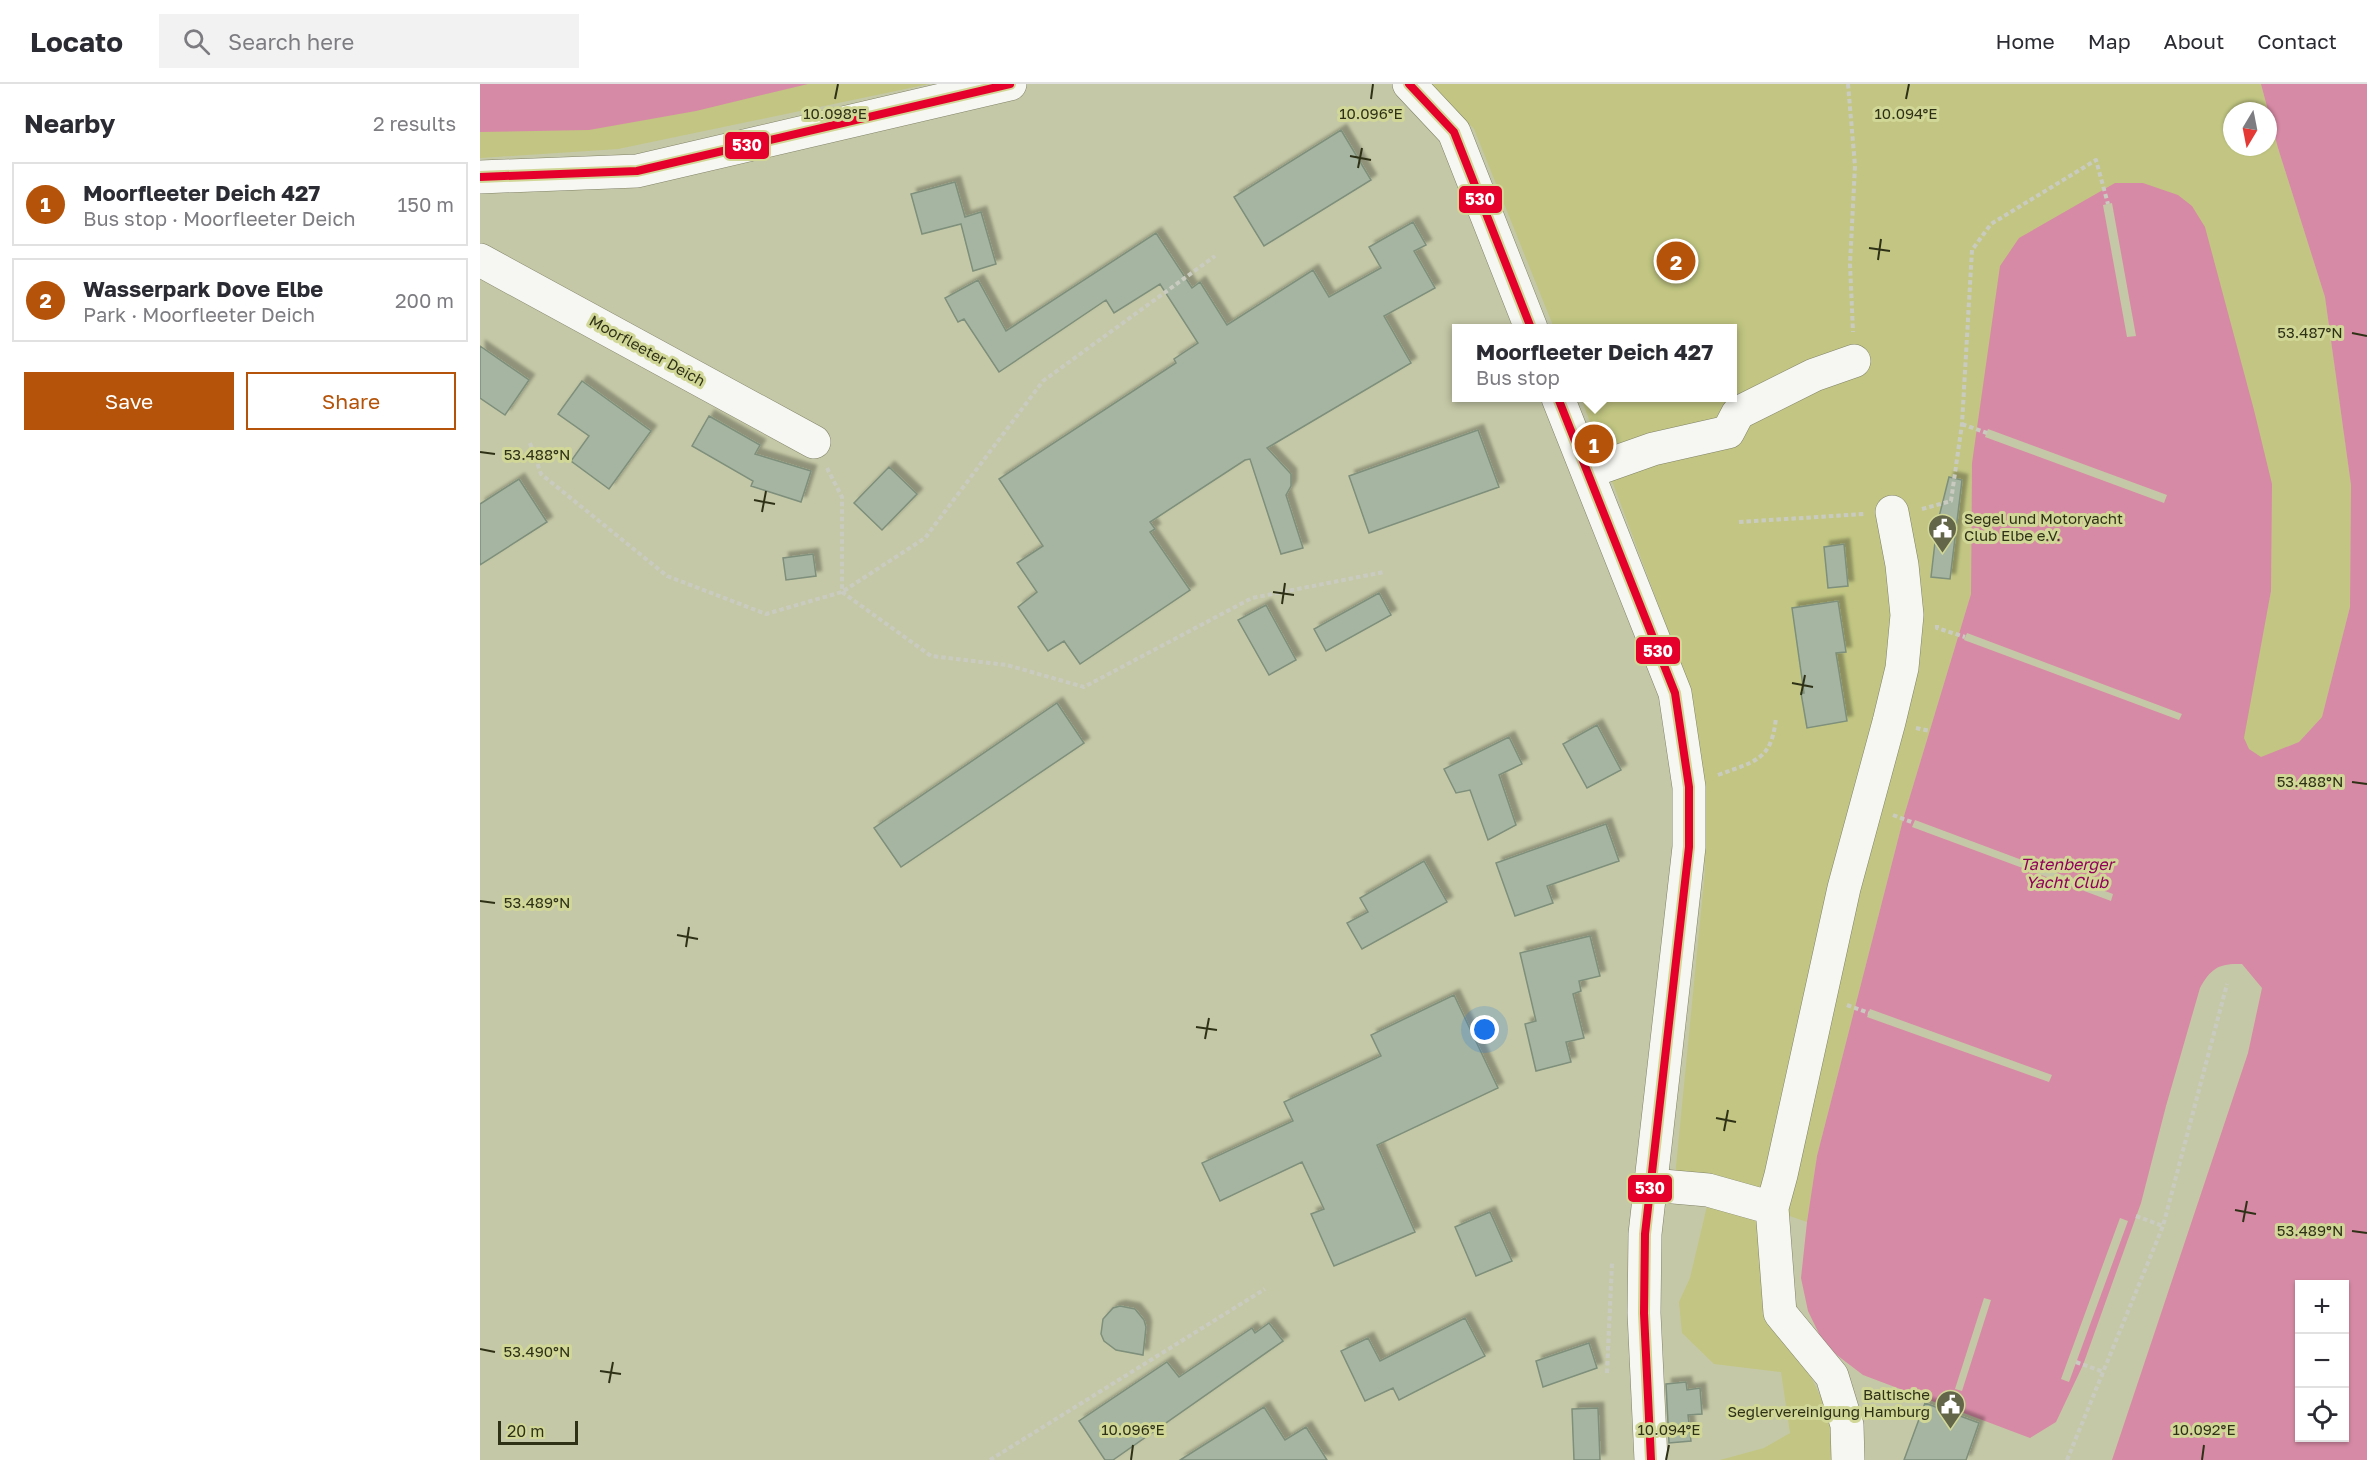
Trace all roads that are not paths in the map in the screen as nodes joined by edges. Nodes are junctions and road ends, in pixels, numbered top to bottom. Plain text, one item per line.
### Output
1 (1010, 84) edge
2 (1409, 84) edge
3 (480, 177) edge
4 (480, 260) edge
5 (1529, 324) edge
6 (1854, 361) road end
7 (1560, 402) edge
8 (814, 442) road end
9 (1588, 472) junction
10 (1892, 513) road end
11 (1651, 1185) junction
12 (1772, 1208) junction
13 (1651, 1460) edge
14 (1848, 1460) edge

1 - 3 street
2 - 5 street
4 - 8 street, Moorfleeter Deich
6 - 9 street
7 - 9 street
9 - 11 street
10 - 12 street
11 - 12 street
11 - 13 street
12 - 14 street

